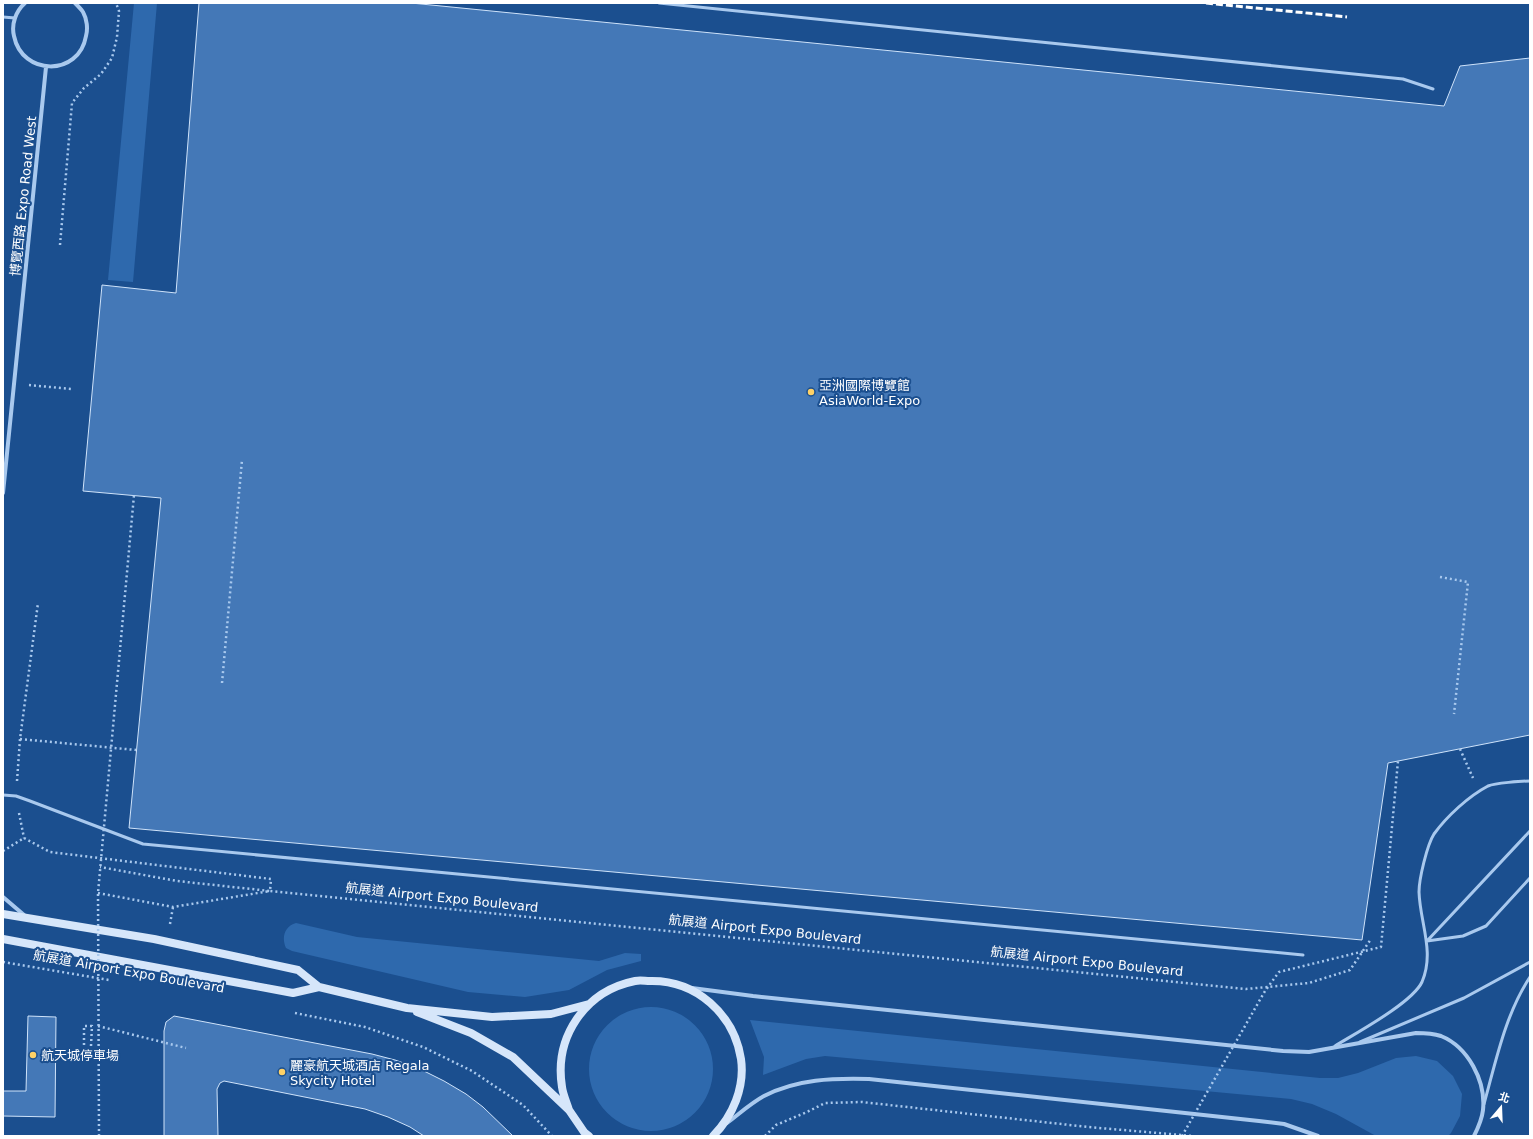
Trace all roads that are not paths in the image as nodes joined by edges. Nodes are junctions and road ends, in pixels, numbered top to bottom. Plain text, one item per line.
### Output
1 (25, 3) edge
2 (75, 3) edge
3 (659, 3) edge
4 (3, 17) edge
5 (15, 18) junction
6 (46, 67) junction
7 (1433, 89) dead end
8 (3, 494) edge
9 (1530, 781) edge
10 (3, 795) edge
11 (1530, 831) edge
12 (1530, 878) edge
13 (3, 897) edge
14 (3, 914) edge
15 (26, 917) junction
16 (3, 939) edge
17 (1427, 941) junction
18 (1303, 955) dead end
19 (1530, 962) edge
20 (1530, 977) edge
21 (319, 987) junction
22 (686, 987) junction
23 (589, 1004) junction
24 (407, 1008) junction
25 (1356, 1043) junction
26 (1332, 1048) junction
27 (1483, 1109) junction
28 (569, 1110) junction
29 (724, 1126) junction
30 (587, 1135) edge
31 (714, 1136) edge
32 (1318, 1136) edge
33 (1474, 1136) edge

1 - 5 street
2 - 6 street
3 - 7 lane
4 - 5 lane
5 - 6 street
6 - 8 street, 博覽西路 Expo Road West
9 - 17 lane
10 - 18 lane
11 - 17 lane
12 - 17 lane
13 - 15 street
14 - 15 street, 航展道 Airport Expo Boulevard
15 - 21 street, 航展道 Airport Expo Boulevard
16 - 21 street, 航展道 Airport Expo Boulevard
17 - 26 lane
19 - 25 lane
20 - 27 lane
21 - 24 street, 航展道 Airport Expo Boulevard
22 - 23 street, 航展道 Airport Expo Boulevard
22 - 26 street, 航展道 Airport Expo Boulevard
22 - 29 street, 航展道 Airport Expo Boulevard
23 - 24 street, 航展道 Airport Expo Boulevard
23 - 28 street, 航展道 Airport Expo Boulevard
24 - 28 street, 航展道 Airport Expo Boulevard
25 - 26 street, 航展道 Airport Expo Boulevard
25 - 27 street, 航展道 Airport Expo Boulevard
27 - 33 street, 航展道 Airport Expo Boulevard
28 - 30 street, 航展道 Airport Expo Boulevard
29 - 31 street, 航展道 Airport Expo Boulevard
29 - 32 street, 航展道 Airport Expo Boulevard

